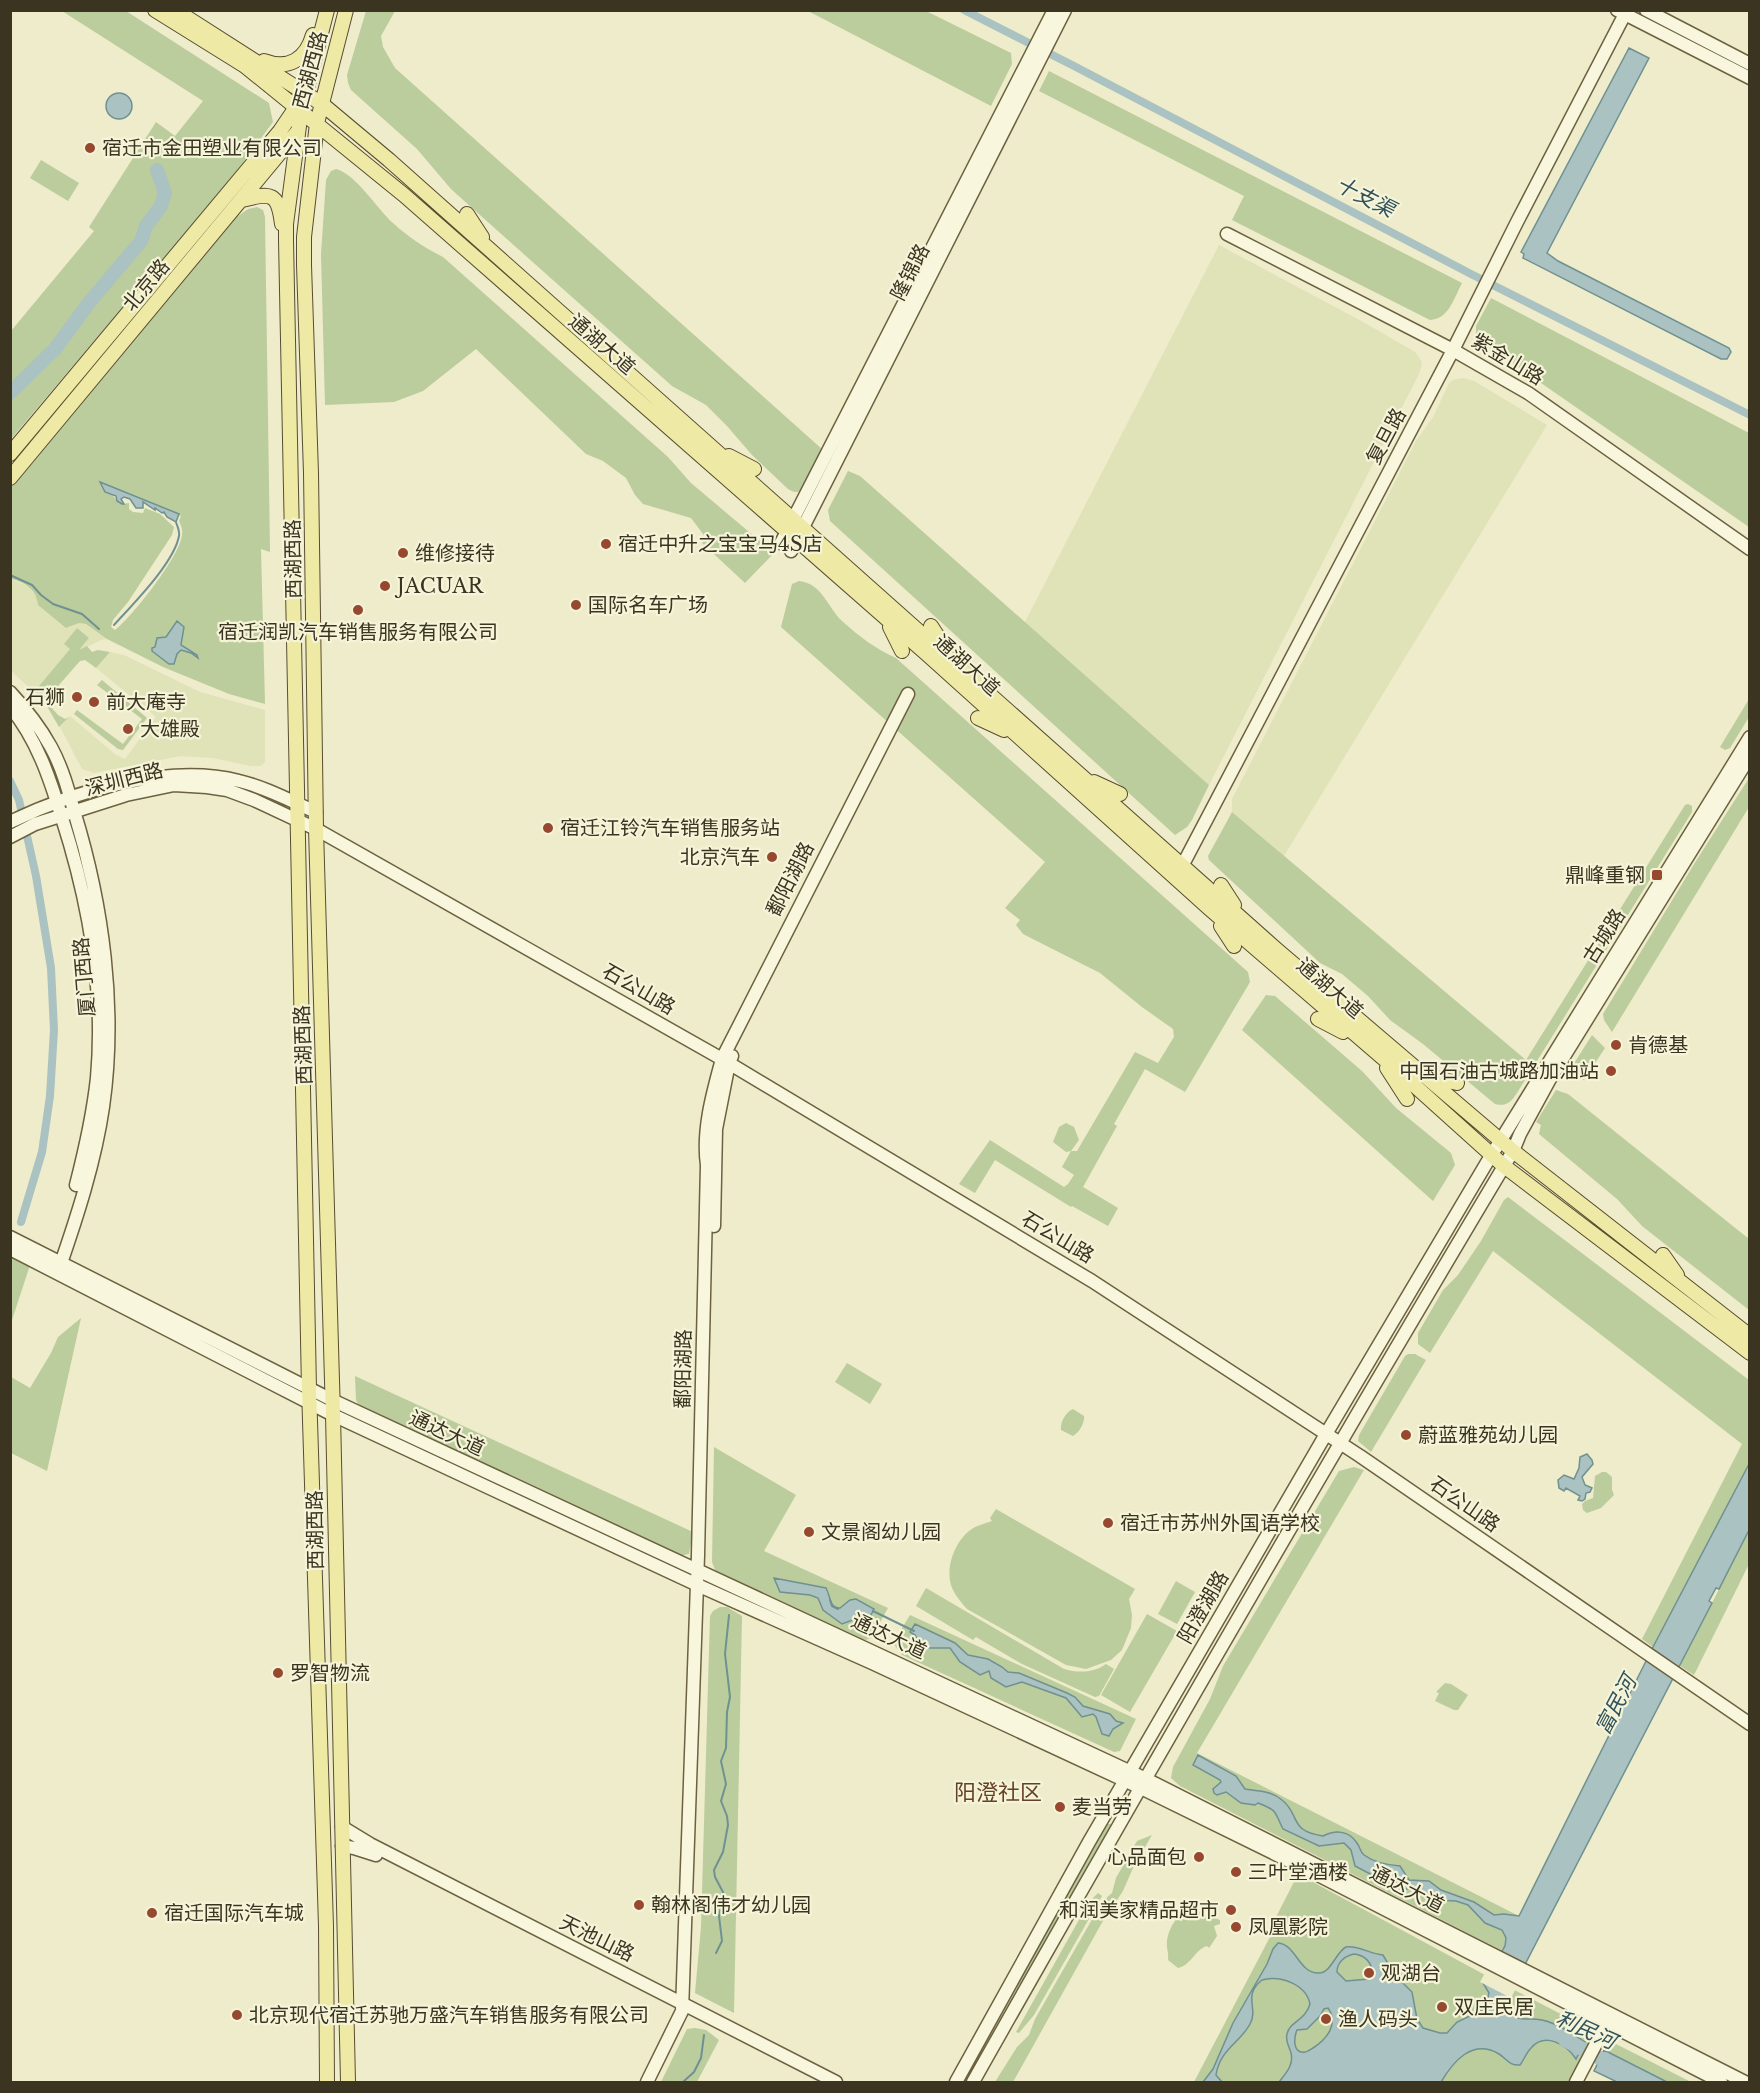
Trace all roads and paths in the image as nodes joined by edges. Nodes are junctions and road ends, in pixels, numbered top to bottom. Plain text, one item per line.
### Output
1 (155, 10) edge
2 (175, 10) edge
3 (321, 10) edge
4 (327, 10) edge
5 (346, 10) edge
6 (1646, 10) edge
7 (1060, 12) edge
8 (1623, 12) edge
9 (248, 56) junction
10 (1749, 64) edge
11 (1749, 78) edge
12 (306, 93) junction
13 (322, 104) junction
14 (299, 109) junction
15 (316, 123) junction
16 (299, 129) junction
17 (242, 200) junction
18 (467, 214) dead end
19 (1227, 234) dead end
20 (286, 248) junction
21 (493, 254) junction
22 (492, 273) junction
23 (507, 300) dead end
24 (1454, 350) junction
25 (710, 446) junction
26 (10, 454) edge
27 (754, 469) dead end
28 (10, 478) edge
29 (792, 536) junction
30 (1749, 549) edge
31 (887, 619) junction
32 (931, 626) dead end
33 (902, 651) dead end
34 (957, 666) junction
35 (10, 692) edge
36 (910, 695) dead end
37 (10, 707) edge
38 (978, 718) dead end
39 (1016, 736) junction
40 (1749, 737) edge
41 (1749, 756) edge
42 (1081, 776) junction
43 (1119, 794) dead end
44 (71, 799) junction
45 (57, 803) junction
46 (298, 804) junction
47 (75, 812) junction
48 (316, 812) junction
49 (61, 816) junction
50 (298, 821) junction
51 (10, 822) edge
52 (316, 829) junction
53 (11, 837) edge
54 (1182, 866) junction
55 (1176, 879) junction
56 (1221, 885) dead end
57 (1210, 909) junction
58 (1241, 918) junction
59 (1234, 946) dead end
60 (1318, 1019) dead end
61 (1365, 1044) junction
62 (1379, 1056) junction
63 (725, 1061) junction
64 (1423, 1075) junction
65 (1457, 1083) dead end
66 (1407, 1099) dead end
67 (1501, 1141) junction
68 (1513, 1151) junction
69 (1491, 1155) junction
70 (1504, 1166) junction
71 (1560, 1224) dead end
72 (10, 1237) edge
73 (1595, 1237) junction
74 (10, 1249) edge
75 (1663, 1255) dead end
76 (56, 1266) junction
77 (1685, 1287) junction
78 (1749, 1336) edge
79 (1749, 1353) edge
80 (309, 1389) junction
81 (332, 1400) junction
82 (309, 1404) junction
83 (333, 1415) junction
84 (1326, 1434) junction
85 (1340, 1443) junction
86 (701, 1580) junction
87 (1749, 1724) edge
88 (1127, 1775) junction
89 (1144, 1783) junction
90 (342, 1827) junction
91 (342, 1846) junction
92 (685, 2009) junction
93 (1607, 2023) junction
94 (1579, 2078) edge
95 (327, 2082) edge
96 (348, 2082) edge
97 (647, 2082) edge
98 (653, 2082) edge
99 (822, 2082) edge
100 (836, 2082) edge
101 (956, 2082) edge
102 (973, 2082) edge
103 (1721, 2082) edge
104 (1745, 2082) edge

1 - 14 main road, 通湖大道
2 - 9 main road, 通湖大道
3 - 9 main road
4 - 12 main road, 西湖西路
5 - 13 main road, 西湖西路
6 - 10 street
7 - 29 street, 隆锦路
8 - 11 street
8 - 24 street, 复旦路
9 - 12 main road, 通湖大道
12 - 13 main road, 通湖大道
12 - 14 main road, 西湖西路
13 - 15 main road, 西湖西路
13 - 21 main road, 通湖大道
14 - 15 main road, 通湖大道
14 - 16 main road, 西湖西路
14 - 26 main road, 北京路
15 - 16 main road
15 - 22 main road, 通湖大道
15 - 48 main road, 西湖西路
16 - 17 main road, 北京路
16 - 20 main road, 西湖西路
17 - 20 main road
17 - 28 main road, 北京路
18 - 21 main road
19 - 24 street, 紫金山路
20 - 46 main road, 西湖西路
21 - 25 main road, 通湖大道
22 - 23 main road
22 - 29 main road, 通湖大道
24 - 30 street, 紫金山路
24 - 54 street, 复旦路
25 - 27 main road
25 - 29 main road, 通湖大道
29 - 31 main road, 通湖大道
29 - 34 main road, 通湖大道
31 - 33 main road
31 - 39 main road, 通湖大道
32 - 34 main road
34 - 42 main road, 通湖大道
35 - 44 street, 厦门西路
36 - 63 street, 鄱阳湖路
37 - 45 street, 厦门西路
38 - 39 main road
39 - 55 main road, 通湖大道
40 - 67 street, 古城路
41 - 68 street, 古城路
42 - 43 main road
42 - 54 main road, 通湖大道
44 - 45 street, 深圳西路
44 - 46 street, 深圳西路
44 - 47 street, 厦门西路
45 - 49 street, 厦门西路
45 - 51 street, 深圳西路
46 - 48 street, 深圳西路
46 - 50 main road, 西湖西路
47 - 49 street, 深圳西路
47 - 50 street, 深圳西路
47 - 76 street, 厦门西路
48 - 52 main road, 西湖西路
49 - 53 street, 深圳西路
49 - 76 street, 厦门西路
50 - 52 street, 深圳西路
50 - 80 main road, 西湖西路
52 - 63 street, 石公山路
52 - 81 main road, 西湖西路
54 - 55 street, 复旦路
54 - 58 main road, 通湖大道
55 - 57 main road, 通湖大道
56 - 58 main road
57 - 59 main road
57 - 61 main road, 通湖大道
58 - 64 main road, 通湖大道
60 - 61 main road
61 - 62 main road, 通湖大道
62 - 66 main road
62 - 69 main road, 通湖大道
63 - 84 street, 石公山路
63 - 86 street, 鄱阳湖路
64 - 65 main road
64 - 67 main road, 通湖大道
67 - 68 main road, 通湖大道
67 - 69 street, 古城路
68 - 70 street, 古城路
68 - 77 main road, 通湖大道
69 - 70 main road, 通湖大道
69 - 84 street, 阳澄湖路
70 - 73 main road, 通湖大道
70 - 85 street, 阳澄湖路
71 - 73 main road
72 - 76 street, 通达大道
73 - 79 main road, 通湖大道
74 - 76 street, 通达大道
75 - 77 main road
76 - 80 street, 通达大道
76 - 82 street, 通达大道
77 - 78 main road, 通湖大道
80 - 81 street, 通达大道
80 - 82 main road, 西湖西路
81 - 83 main road, 西湖西路
81 - 86 street, 通达大道
82 - 83 street, 通达大道
82 - 95 main road, 西湖西路
83 - 86 street, 通达大道
83 - 90 main road, 西湖西路
84 - 85 street, 石公山路
84 - 88 street, 阳澄湖路
85 - 87 street, 石公山路
85 - 89 street, 阳澄湖路
86 - 88 street, 通达大道
86 - 92 street, 鄱阳湖路
88 - 89 street, 通达大道
88 - 101 street, 阳澄湖路
89 - 93 street, 通达大道
89 - 102 street, 阳澄湖路
90 - 91 main road, 西湖西路
90 - 92 street, 天池山路
91 - 92 street, 天池山路
91 - 96 main road, 西湖西路
92 - 97 street, 鄱阳湖路
92 - 98 street, 鄱阳湖路
92 - 99 street, 天池山路
92 - 100 street, 天池山路
93 - 94 street
93 - 103 street, 通达大道
93 - 104 street, 通达大道

